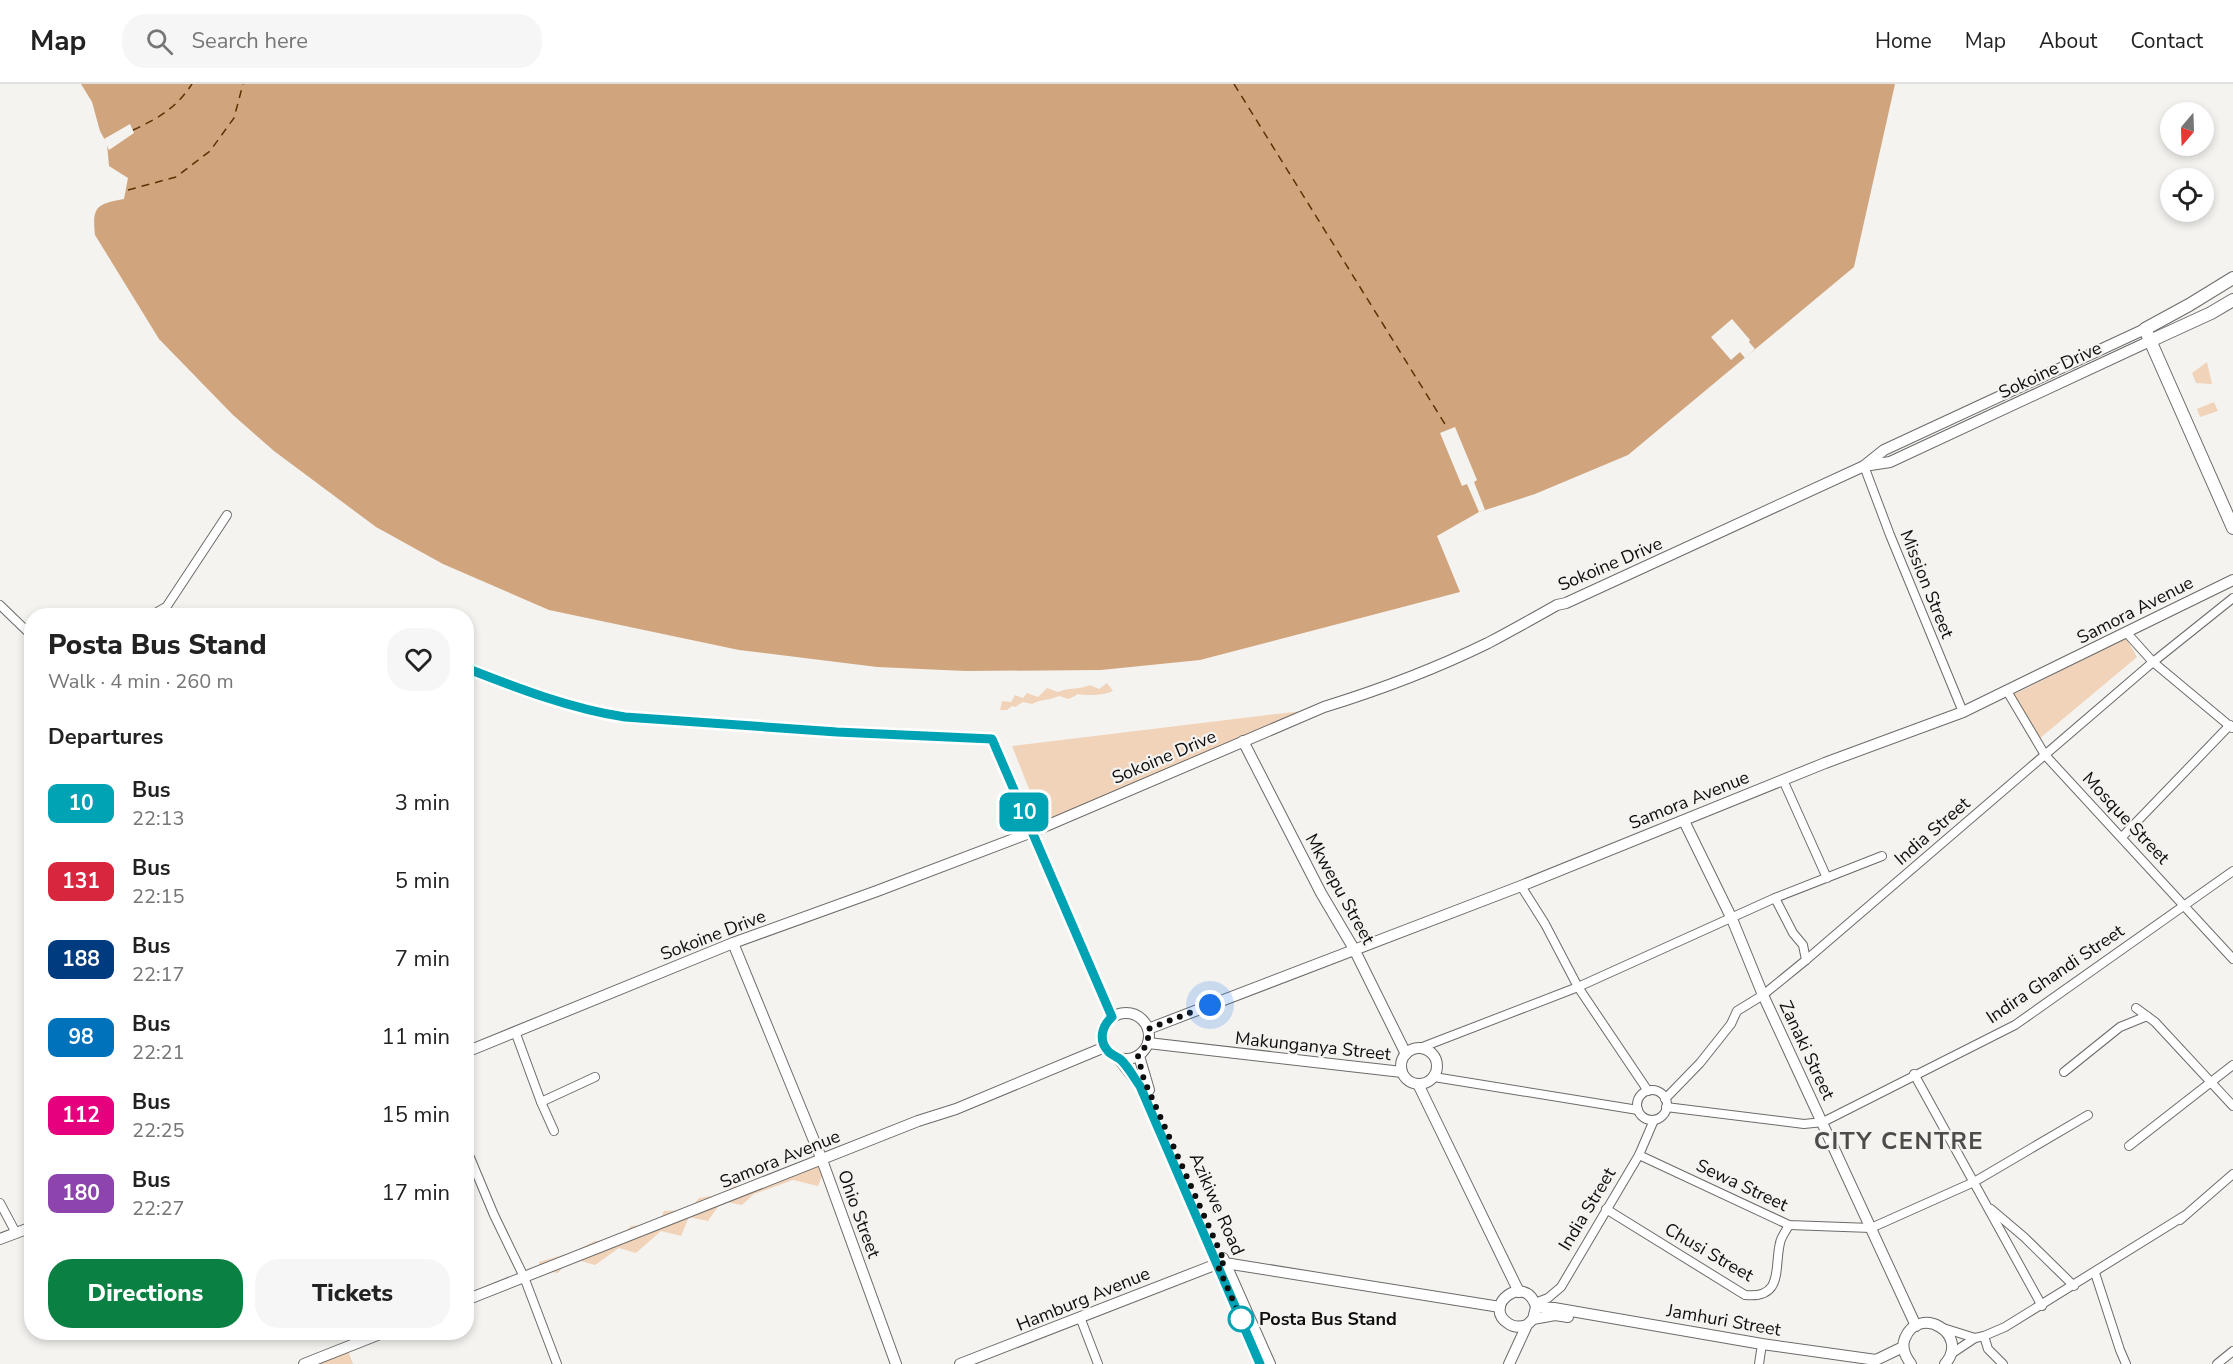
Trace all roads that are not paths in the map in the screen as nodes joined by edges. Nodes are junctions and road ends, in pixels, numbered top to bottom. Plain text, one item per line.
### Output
1 (2233, 278) edge
2 (2233, 300) edge
3 (2145, 329) junction
4 (2151, 341) junction
5 (1864, 466) junction
6 (227, 515) dead end
7 (2233, 528) edge
8 (2233, 580) edge
9 (2233, 598) edge
10 (0, 605) edge
11 (167, 606) joint
12 (164, 608) edge
13 (24, 628) edge
14 (2126, 632) junction
15 (2153, 662) junction
16 (2007, 691) junction
17 (1963, 712) junction
18 (2231, 727) edge
19 (992, 739) dead end
20 (1243, 741) junction
21 (2045, 755) junction
22 (1783, 780) junction
23 (1684, 821) junction
24 (1032, 832) junction
25 (2122, 837) junction
26 (1882, 856) dead end
27 (2233, 871) edge
28 (1827, 878) junction
29 (1521, 886) junction
30 (1775, 898) junction
31 (2185, 906) junction
32 (1732, 919) junction
33 (733, 943) junction
34 (1354, 949) junction
35 (2233, 959) edge
36 (1806, 960) junction
37 (1578, 987) junction
38 (1763, 995) junction
39 (2136, 1008) dead end
40 (2147, 1016) junction
41 (1112, 1017) junction
42 (1148, 1029) junction
43 (516, 1034) junction
44 (1148, 1043) junction
45 (1105, 1047) junction
46 (1420, 1048) junction
47 (474, 1049) edge
48 (1406, 1054) junction
49 (1138, 1056) junction
50 (1119, 1059) junction
51 (2233, 1065) edge
52 (2064, 1071) dead end
53 (1402, 1072) junction
54 (1914, 1074) junction
55 (595, 1077) dead end
56 (1434, 1077) junction
57 (2210, 1083) junction
58 (1418, 1084) junction
59 (1648, 1091) junction
60 (541, 1102) junction
61 (1666, 1103) junction
62 (2233, 1106) edge
63 (1638, 1110) junction
64 (2088, 1115) dead end
65 (1654, 1120) junction
66 (1823, 1122) junction
67 (554, 1131) dead end
68 (2129, 1146) dead end
69 (1639, 1155) junction
70 (822, 1160) junction
71 (474, 1167) edge
72 (2233, 1174) edge
73 (1974, 1182) junction
74 (0, 1203) edge
75 (1986, 1205) junction
76 (1606, 1209) junction
77 (1789, 1226) junction
78 (1871, 1228) junction
79 (24, 1230) edge
80 (16, 1233) junction
81 (0, 1239) edge
82 (1221, 1263) junction
83 (2095, 1273) junction
84 (524, 1277) junction
85 (2074, 1286) junction
86 (1519, 1292) junction
87 (474, 1297) edge
88 (1535, 1305) junction
89 (2042, 1306) junction
90 (1500, 1307) junction
91 (1080, 1317) junction
92 (1530, 1322) junction
93 (1917, 1326) junction
94 (1513, 1327) junction
95 (1943, 1328) junction
96 (1979, 1337) junction
97 (366, 1340) edge
98 (1762, 1347) junction
99 (1904, 1347) junction
100 (1516, 1348) junction
101 (2233, 1351) edge
102 (1948, 1359) edge
103 (304, 1364) edge
104 (557, 1364) edge
105 (896, 1364) edge
106 (960, 1364) edge
107 (1098, 1364) edge
108 (1260, 1364) edge
109 (1269, 1364) edge
110 (1509, 1364) edge
111 (1759, 1364) edge
112 (1852, 1364) edge
113 (1911, 1364) edge
114 (2003, 1364) edge
115 (2126, 1364) edge
116 (2217, 1364) edge

1 - 3 main road
2 - 4 main road
3 - 4 main road
3 - 5 street, Sokoine Drive
4 - 5 street, Sokoine Drive
4 - 7 main road
5 - 17 street, Mission Street
5 - 20 street, Sokoine Drive
6 - 11 street
8 - 14 street, Samora Avenue
9 - 15 street, India Street
10 - 13 street
11 - 12 street
14 - 15 street
14 - 16 street, Samora Avenue
15 - 18 street
15 - 21 street, India Street
16 - 17 street, Samora Avenue
16 - 21 street, Mosque Street
17 - 22 street, Samora Avenue
18 - 25 street
19 - 24 street
20 - 24 street, Sokoine Drive
20 - 34 street, Mkwepu Street
21 - 25 street, Mosque Street
21 - 36 street, India Street
22 - 23 street, Samora Avenue
22 - 28 street
23 - 29 street, Samora Avenue
23 - 32 street, Zanaki Street
24 - 33 street, Sokoine Drive
24 - 41 street
25 - 31 street, Mosque Street
26 - 28 street
27 - 31 street, Indira Ghandi Street
28 - 30 street
29 - 34 street, Samora Avenue
29 - 37 street
30 - 32 street
30 - 36 street
31 - 35 street, Mosque Street
31 - 54 street, Indira Ghandi Street
32 - 37 street
32 - 38 street, Zanaki Street
33 - 43 street, Sokoine Drive
33 - 70 street, Ohio Street
34 - 42 street, Samora Avenue
34 - 48 street, Mkwepu Street
36 - 38 street, India Street
37 - 46 street
37 - 59 street
38 - 61 street, India Street
38 - 66 street, Zanaki Street
39 - 40 street
40 - 52 street
40 - 57 street
41 - 42 street
41 - 45 street
42 - 44 street
43 - 47 street, Sokoine Drive
43 - 60 street
44 - 49 street
44 - 53 street, Makunganya Street
45 - 50 street
45 - 70 street, Samora Avenue
46 - 48 street
46 - 56 street
48 - 53 street
49 - 50 street
49 - 82 street, Azikiwe Road
50 - 82 street, Azikiwe Road
51 - 57 street
53 - 58 street
54 - 66 street, Indira Ghandi Street
54 - 73 street
55 - 60 street
56 - 58 street
56 - 63 street
57 - 62 street
57 - 68 street
58 - 86 street
59 - 61 street
59 - 63 street
60 - 67 street
61 - 65 street
61 - 66 street
63 - 65 street
64 - 73 street
65 - 69 street, India Street
66 - 78 street, Zanaki Street
69 - 76 street, India Street
69 - 77 street, Sewa Street
70 - 84 street, Samora Avenue
70 - 105 street, Ohio Street
71 - 84 street
72 - 83 street
73 - 75 street
73 - 78 street
74 - 80 street
75 - 85 street
75 - 89 street
76 - 77 street, Chusi Street
76 - 88 street, India Street
77 - 78 street, Sewa Street
78 - 93 street, Zanaki Street
79 - 80 street
80 - 81 street
82 - 90 street
82 - 91 street, Hamburg Avenue
82 - 108 street, Azikiwe Road
82 - 109 street, Azikiwe Road
83 - 85 street
83 - 115 street
84 - 87 street, Samora Avenue
84 - 104 street
85 - 89 street
86 - 88 street
86 - 90 street
88 - 92 street
88 - 98 street, Jamhuri Street
89 - 96 street
90 - 94 street
91 - 106 street, Hamburg Avenue
91 - 107 street
92 - 94 street
92 - 98 street, Jamhuri Street
92 - 100 street
93 - 95 street
93 - 99 street
94 - 100 street
95 - 96 street
95 - 102 street
96 - 102 street
96 - 114 street
97 - 103 street
98 - 99 street, Jamhuri Street
98 - 111 street
98 - 112 street, Jamhuri Street
99 - 113 street
100 - 110 street
101 - 116 street

